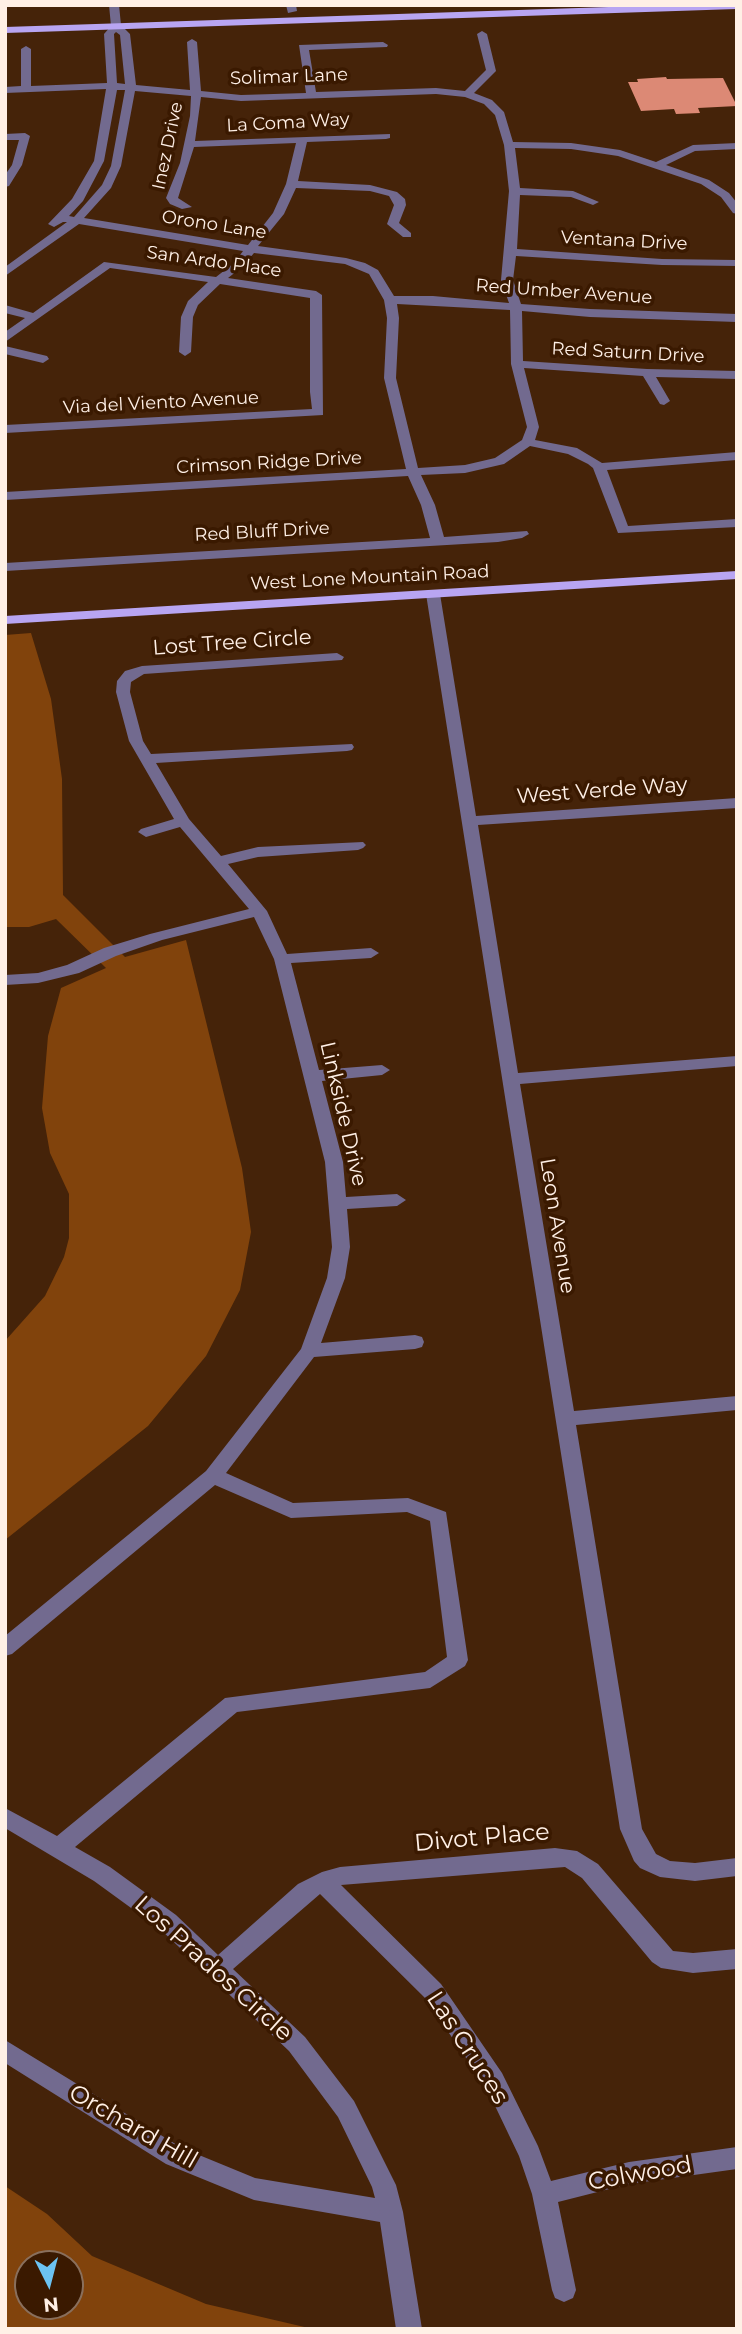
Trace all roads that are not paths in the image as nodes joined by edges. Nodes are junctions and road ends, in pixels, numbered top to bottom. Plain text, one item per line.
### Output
1 (114, 5) edge
2 (457, 5) edge
3 (737, 6) edge
4 (292, 8) edge
5 (547, 8) edge
6 (472, 10) edge
7 (5, 20) edge
8 (115, 21) junction
9 (5, 30) edge
10 (482, 34) dead end
11 (192, 42) dead end
12 (383, 45) dead end
13 (26, 49) dead end
14 (112, 86) junction
15 (131, 87) junction
16 (26, 89) junction
17 (5, 90) edge
18 (311, 93) junction
19 (197, 94) junction
20 (467, 94) junction
21 (386, 136) dead end
22 (5, 137) edge
23 (302, 139) junction
24 (190, 144) junction
25 (509, 145) junction
26 (737, 146) edge
27 (658, 164) junction
28 (5, 184) edge
29 (292, 184) junction
30 (515, 191) junction
31 (593, 202) dead end
32 (186, 208) dead end
33 (737, 211) edge
34 (61, 218) junction
35 (76, 221) junction
36 (407, 235) dead end
37 (251, 249) junction
38 (510, 252) junction
39 (5, 258) edge
40 (737, 263) edge
41 (5, 273) edge
42 (218, 280) junction
43 (390, 300) junction
44 (516, 307) junction
45 (5, 309) edge
46 (35, 317) junction
47 (737, 318) edge
48 (5, 338) edge
49 (5, 350) edge
50 (185, 352) dead end
51 (43, 359) dead end
52 (517, 365) junction
53 (647, 373) junction
54 (737, 375) edge
55 (664, 401) dead end
56 (320, 412) joint
57 (5, 429) edge
58 (528, 442) junction
59 (737, 456) edge
60 (599, 467) junction
61 (413, 472) junction
62 (5, 496) edge
63 (737, 523) edge
64 (522, 534) dead end
65 (438, 541) junction
66 (5, 567) edge
67 (737, 575) edge
68 (433, 594) junction
69 (5, 620) edge
70 (337, 657) dead end
71 (130, 674) joint
72 (347, 747) dead end
73 (146, 759) junction
74 (737, 803) edge
75 (183, 821) junction
76 (469, 821) junction
77 (146, 832) dead end
78 (358, 845) dead end
79 (216, 862) junction
80 (259, 911) junction
81 (371, 953) dead end
82 (282, 959) junction
83 (5, 979) edge
84 (737, 1061) edge
85 (382, 1070) dead end
86 (312, 1076) junction
87 (510, 1079) junction
88 (397, 1199) dead end
89 (339, 1203) junction
90 (415, 1342) dead end
91 (309, 1351) junction
92 (737, 1403) edge
93 (565, 1419) junction
94 (213, 1476) junction
95 (5, 1648) edge
96 (5, 1817) edge
97 (58, 1848) junction
98 (737, 1867) edge
99 (322, 1881) junction
100 (737, 1959) edge
101 (219, 1968) junction
102 (5, 2050) edge
103 (737, 2158) edge
104 (544, 2194) junction
105 (391, 2212) junction
106 (564, 2290) dead end
107 (409, 2329) edge

1 - 8 street
2 - 4 main road
3 - 5 main road
4 - 8 main road
5 - 6 main road
6 - 8 main road
7 - 8 main road
8 - 9 main road
8 - 14 street
8 - 15 street
10 - 20 street
11 - 19 street, Inez Drive
12 - 18 street
13 - 16 street
14 - 15 street, Solimar Lane
14 - 16 street, Solimar Lane
14 - 34 street
15 - 19 street, Solimar Lane
15 - 35 street
16 - 17 street, Solimar Lane
18 - 19 street, Solimar Lane
18 - 20 street, Solimar Lane
19 - 24 street, Inez Drive
20 - 25 street
21 - 23 street, La Coma Way
22 - 28 street
23 - 24 street, La Coma Way
23 - 29 street
24 - 32 street, Inez Drive
25 - 27 street
25 - 30 street
26 - 27 street
27 - 33 street
29 - 36 street
29 - 37 street
30 - 31 street
30 - 38 street
34 - 35 street, Orono Lane
34 - 39 street
35 - 37 street, Orono Lane
35 - 41 street
37 - 42 street
37 - 43 street, Orono Lane
38 - 40 street, Ventana Drive
38 - 44 street
42 - 46 street, San Ardo Place
42 - 50 street
42 - 56 street, San Ardo Place
43 - 44 street, Red Umber Avenue
43 - 61 street
44 - 47 street, Red Umber Avenue
44 - 52 street
45 - 46 street
46 - 48 street
49 - 51 street
52 - 53 street, Red Saturn Drive
52 - 58 street
53 - 54 street, Red Saturn Drive
53 - 55 street
56 - 57 street, Via del Viento Avenue
58 - 60 street
58 - 61 street, Crimson Ridge Drive
59 - 60 street
60 - 63 street
61 - 62 street, Crimson Ridge Drive
61 - 65 street
64 - 65 street, Red Bluff Drive
65 - 66 street, Red Bluff Drive
67 - 68 main road, West Lone Mountain Road
68 - 69 main road, West Lone Mountain Road
68 - 76 street, Leon Avenue
70 - 71 street, Lost Tree Circle
71 - 73 street, Linkside Drive
72 - 73 street
73 - 75 street, Linkside Drive
74 - 76 street, West Verde Way
75 - 77 street
75 - 79 street, Linkside Drive
76 - 87 street, Leon Avenue
78 - 79 street
79 - 80 street, Linkside Drive
80 - 82 street, Linkside Drive
80 - 83 street
81 - 82 street
82 - 86 street, Linkside Drive
84 - 87 street
85 - 86 street
86 - 89 street, Linkside Drive
87 - 93 street, Leon Avenue
88 - 89 street
89 - 91 street, Linkside Drive
90 - 91 street
91 - 94 street, Linkside Drive
92 - 93 street
93 - 98 street, Leon Avenue
94 - 95 street, Linkside Drive
94 - 97 street
96 - 97 street, Los Prados Circle
97 - 101 street, Los Prados Circle
99 - 100 street, Divot Place
99 - 101 street, Divot Place
99 - 104 street, Las Cruces
101 - 105 street, Los Prados Circle
102 - 105 street, Orchard Hill
103 - 104 street, Colwood
104 - 106 street, Las Cruces
105 - 107 street, Los Prados Circle

